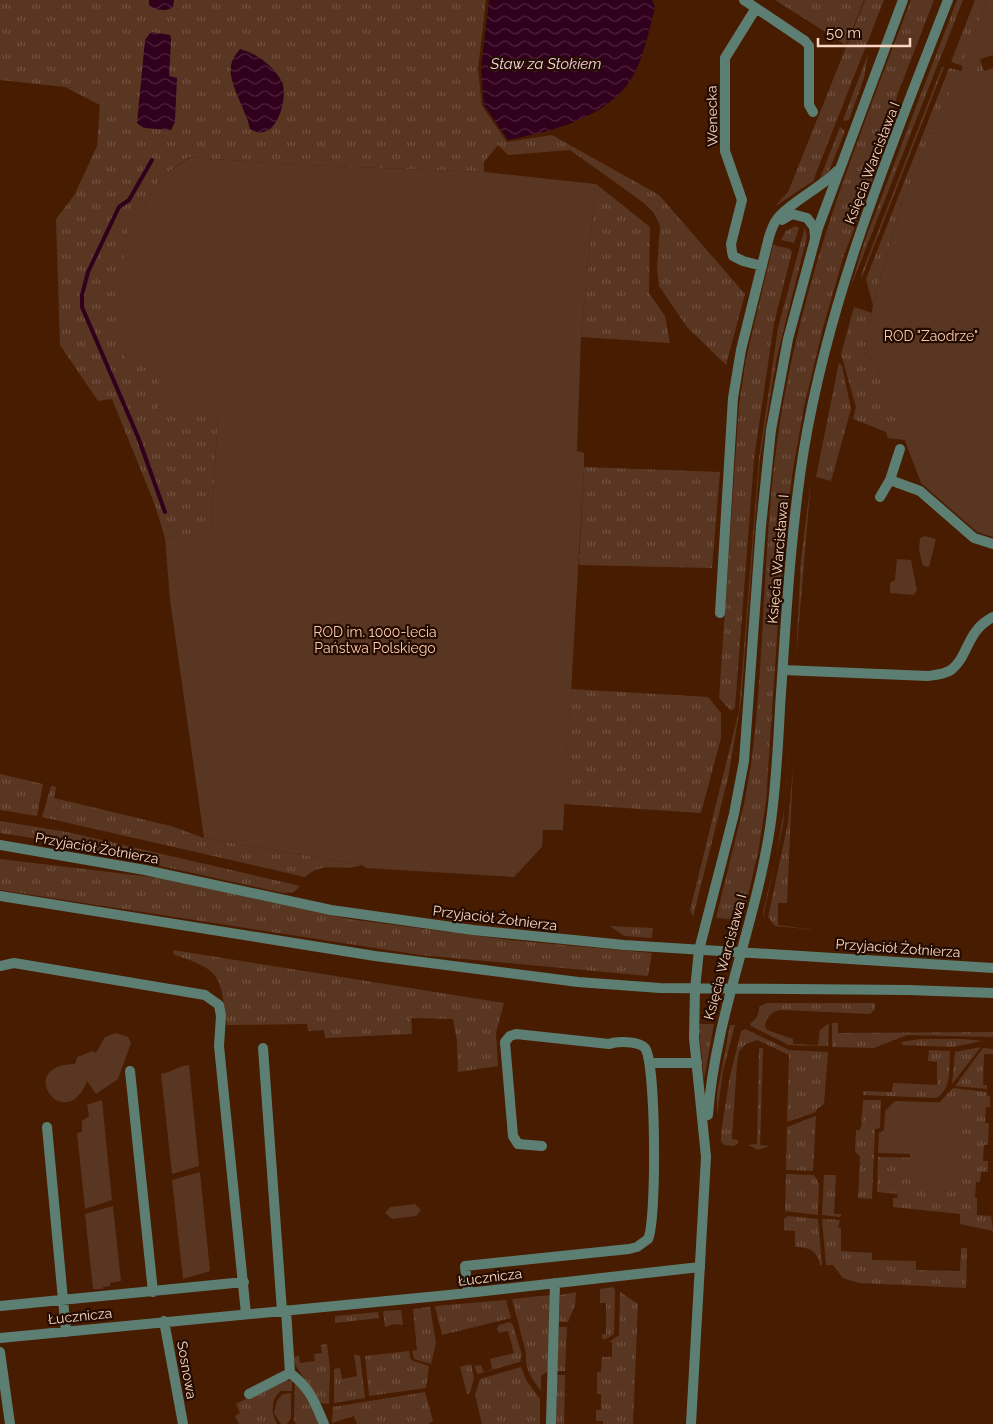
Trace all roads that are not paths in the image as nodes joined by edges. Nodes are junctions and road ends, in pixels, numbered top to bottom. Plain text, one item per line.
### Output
1 (744, 0) edge
2 (903, 0) edge
3 (948, 0) edge
4 (756, 8) junction
5 (813, 112) dead end
6 (838, 171) junction
7 (769, 237) junction
8 (815, 237) junction
9 (762, 266) junction
10 (900, 449) dead end
11 (890, 480) junction
12 (880, 497) dead end
13 (993, 544) edge
14 (720, 613) dead end
15 (993, 617) edge
16 (783, 670) junction
17 (0, 845) edge
18 (0, 896) edge
19 (699, 950) junction
20 (742, 952) junction
21 (0, 966) edge
22 (993, 968) edge
23 (695, 988) junction
24 (731, 989) junction
25 (993, 993) edge
26 (263, 1048) dead end
27 (650, 1063) junction
28 (697, 1063) junction
29 (130, 1071) dead end
30 (46, 1127) dead end
31 (706, 1136) junction
32 (542, 1146) dead end
33 (700, 1267) junction
34 (244, 1282) junction
35 (555, 1283) junction
36 (153, 1292) junction
37 (468, 1293) junction
38 (63, 1301) junction
39 (0, 1306) edge
40 (284, 1310) junction
41 (246, 1314) junction
42 (164, 1322) junction
43 (66, 1332) junction
44 (0, 1338) edge
45 (0, 1352) edge
46 (290, 1373) junction
47 (249, 1394) dead end
48 (10, 1424) edge
49 (183, 1424) edge
50 (324, 1424) edge
51 (551, 1424) edge
52 (691, 1424) edge

1 - 4 street
2 - 6 street, Księcia Warcisława I
3 - 16 street, Księcia Warcisława I
4 - 5 street
4 - 9 street, Wenecka
6 - 7 street
6 - 8 street, Księcia Warcisława I
7 - 8 street
7 - 9 street
8 - 19 street, Księcia Warcisława I
9 - 14 street
10 - 11 street
11 - 12 street
11 - 13 street
15 - 16 street
16 - 20 street, Księcia Warcisława I
17 - 19 street, Przyjaciół Żołnierza
18 - 23 street
19 - 20 street, Przyjaciół Żołnierza
19 - 23 street, Księcia Warcisława I
20 - 22 street, Przyjaciół Żołnierza
20 - 24 street, Księcia Warcisława I
21 - 34 street
23 - 24 street
23 - 28 street, Księcia Warcisława I
24 - 25 street
24 - 31 street, Księcia Warcisława I
26 - 40 street
27 - 28 street
27 - 32 street
27 - 37 street
28 - 31 street, Księcia Warcisława I
29 - 36 street
30 - 38 street
31 - 33 street, Księcia Warcisława I
33 - 35 street, Łucznicza
33 - 52 street, Księcia Warcisława I
34 - 36 street
34 - 41 street
35 - 37 street, Łucznicza
35 - 51 street
36 - 38 street
37 - 40 street, Łucznicza
38 - 39 street
38 - 43 street
40 - 41 street, Łucznicza
40 - 46 street
41 - 42 street, Łucznicza
42 - 43 street, Łucznicza
42 - 49 street, Sosnowa
43 - 44 street, Łucznicza
45 - 48 street
46 - 47 street
46 - 50 street

